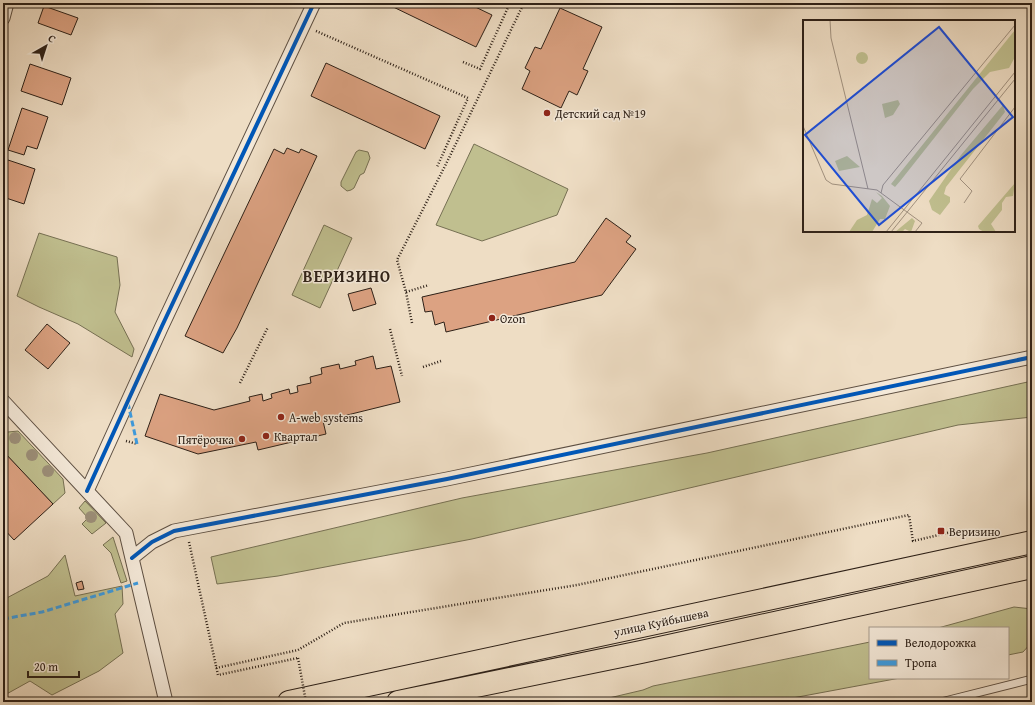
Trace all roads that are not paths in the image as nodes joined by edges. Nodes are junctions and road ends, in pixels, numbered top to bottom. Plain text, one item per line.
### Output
1 (7, 3) edge
2 (314, 3) edge
3 (3, 18) edge
4 (1032, 357) edge
5 (3, 401) edge
6 (87, 491) junction
7 (1032, 542) edge
8 (132, 558) junction
9 (1032, 567) edge
10 (1032, 679) edge
11 (166, 702) edge
12 (289, 702) edge
13 (398, 702) edge
14 (941, 702) edge

1 - 3 street
2 - 6 street
4 - 8 street
5 - 6 street
6 - 8 street
7 - 12 highway, улица Куйбышева
8 - 11 street
9 - 13 highway, улица Куйбышева
10 - 14 lane

